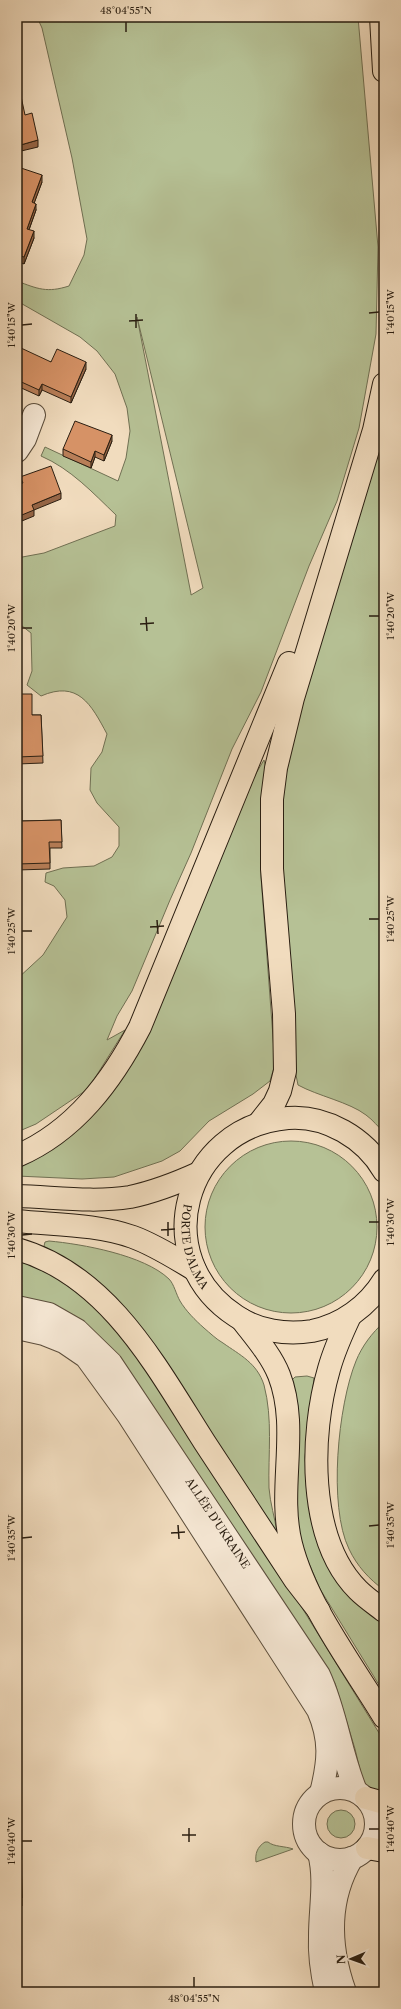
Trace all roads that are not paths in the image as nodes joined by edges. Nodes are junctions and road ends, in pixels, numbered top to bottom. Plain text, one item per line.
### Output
1 (381, 17) edge
2 (384, 71) edge
3 (384, 384) edge
4 (34, 415) dead end
5 (17, 451) edge
6 (332, 564) junction
7 (258, 1123) junction
8 (17, 1156) edge
9 (384, 1170) edge
10 (199, 1173) junction
11 (17, 1196) edge
12 (17, 1221) edge
13 (17, 1249) edge
14 (195, 1270) junction
15 (384, 1280) edge
16 (17, 1307) edge
17 (350, 1316) junction
18 (242, 1320) junction
19 (17, 1328) edge
20 (319, 1611) junction
21 (384, 1611) edge
22 (384, 1717) edge
23 (321, 1793) junction
24 (369, 1798) edge
25 (368, 1852) edge
26 (318, 1853) junction
27 (326, 1992) edge
28 (345, 1992) edge

1 - 2 highway
3 - 6 highway
4 - 5 street
6 - 7 highway
6 - 8 highway
7 - 9 highway, PORTE D'ALMA
7 - 10 highway, PORTE D'ALMA
10 - 11 highway
10 - 14 highway, PORTE D'ALMA
12 - 14 highway
13 - 20 highway
14 - 18 highway, PORTE D'ALMA
15 - 17 highway, PORTE D'ALMA
16 - 24 street, ALLÉE D'UKRAINE
17 - 18 highway, PORTE D'ALMA
17 - 21 highway
18 - 20 highway
19 - 23 street, ALLÉE D'UKRAINE
20 - 22 highway
23 - 24 street
23 - 26 street, ALLÉE D'UKRAINE
24 - 25 street, ALLÉE D'UKRAINE
25 - 26 street
25 - 28 street, ALLÉE D'UKRAINE
26 - 27 street

